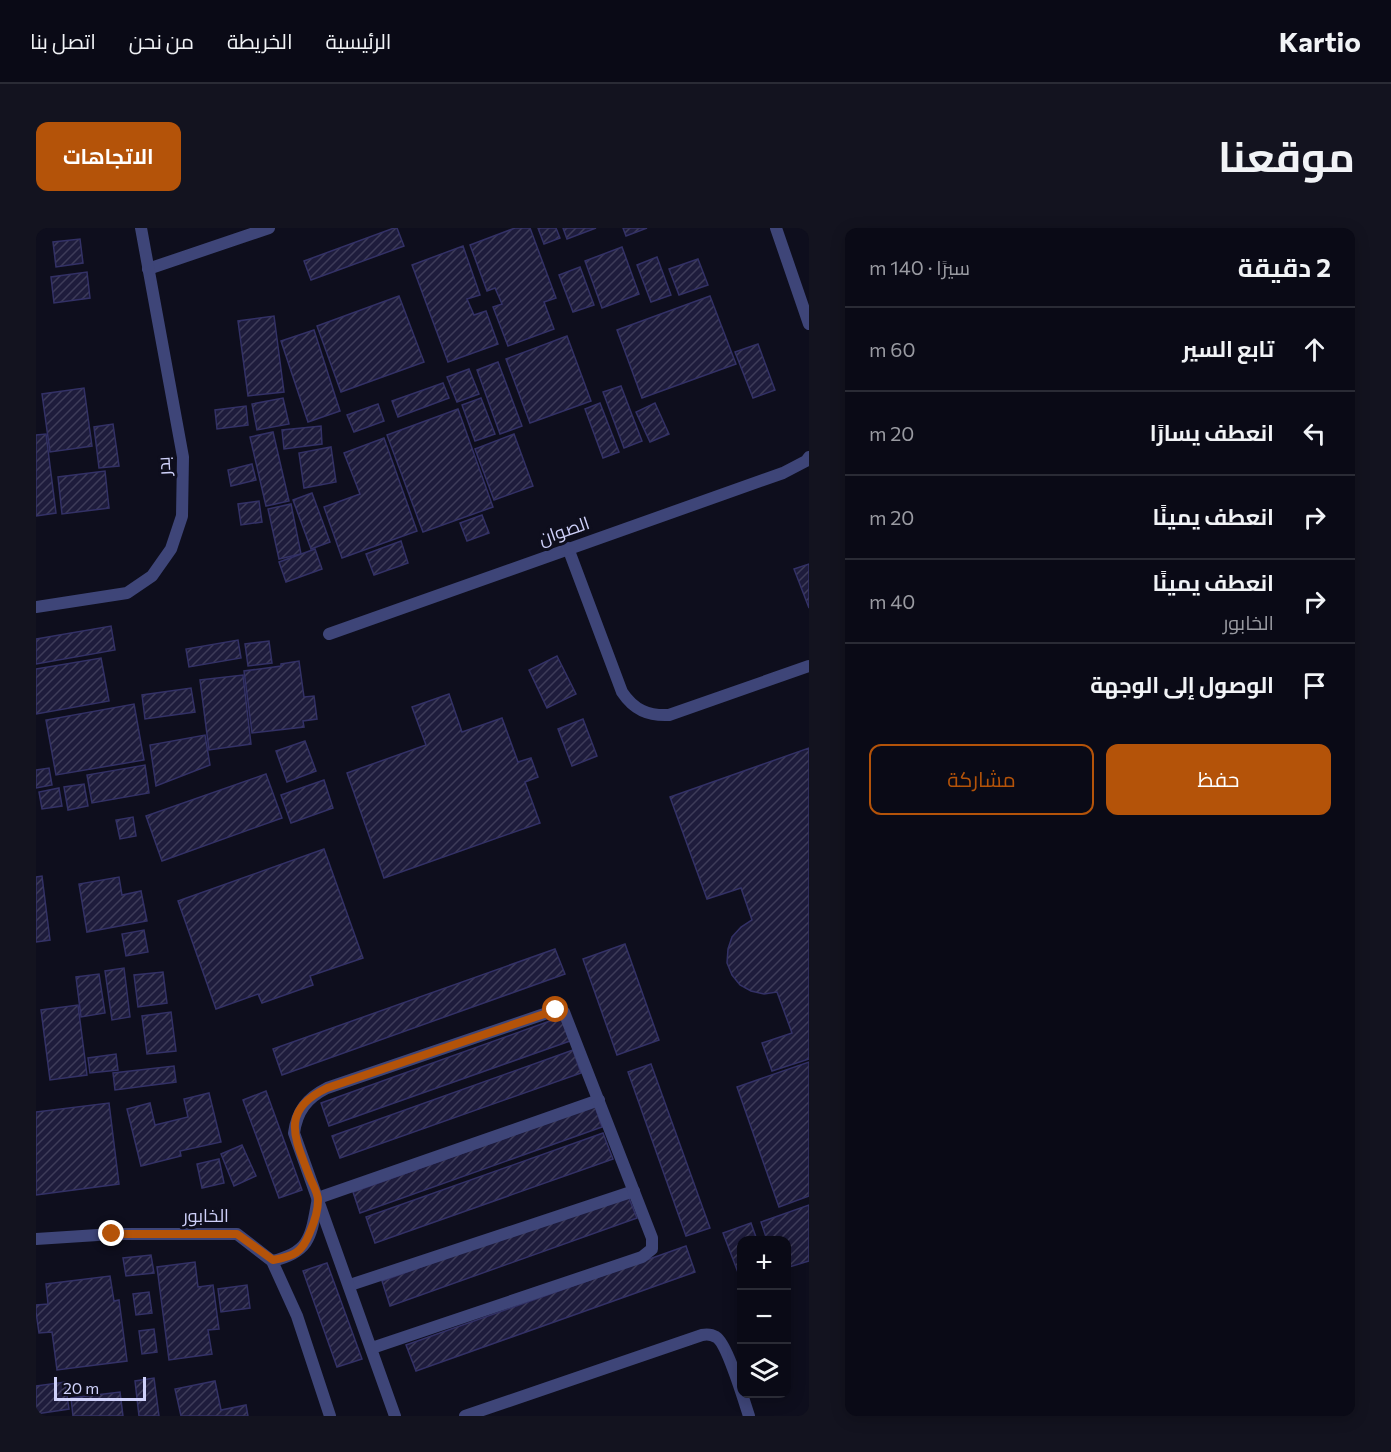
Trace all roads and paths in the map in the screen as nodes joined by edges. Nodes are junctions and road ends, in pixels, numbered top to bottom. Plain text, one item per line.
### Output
1 (141, 228) edge
2 (269, 228) edge
3 (776, 228) edge
4 (148, 269) junction
5 (809, 324) edge
6 (809, 457) edge
7 (568, 548) junction
8 (36, 607) edge
9 (329, 634) dead end
10 (809, 666) edge
11 (599, 1100) junction
12 (634, 1191) junction
13 (318, 1198) junction
14 (36, 1239) edge
15 (273, 1260) junction
16 (350, 1285) junction
17 (372, 1348) junction
18 (330, 1416) edge
19 (395, 1416) edge
20 (465, 1416) edge
21 (749, 1416) edge

1 - 4 street, بدر
2 - 4 street
3 - 5 street
4 - 8 street, بدر
6 - 7 street, الصوان
7 - 9 street, الصوان
7 - 10 street
11 - 12 street
11 - 13 street
11 - 13 street
12 - 16 street
12 - 17 street
13 - 15 street
13 - 16 street
14 - 15 street, الخابور
15 - 18 street
16 - 17 street
17 - 19 street
20 - 21 street

